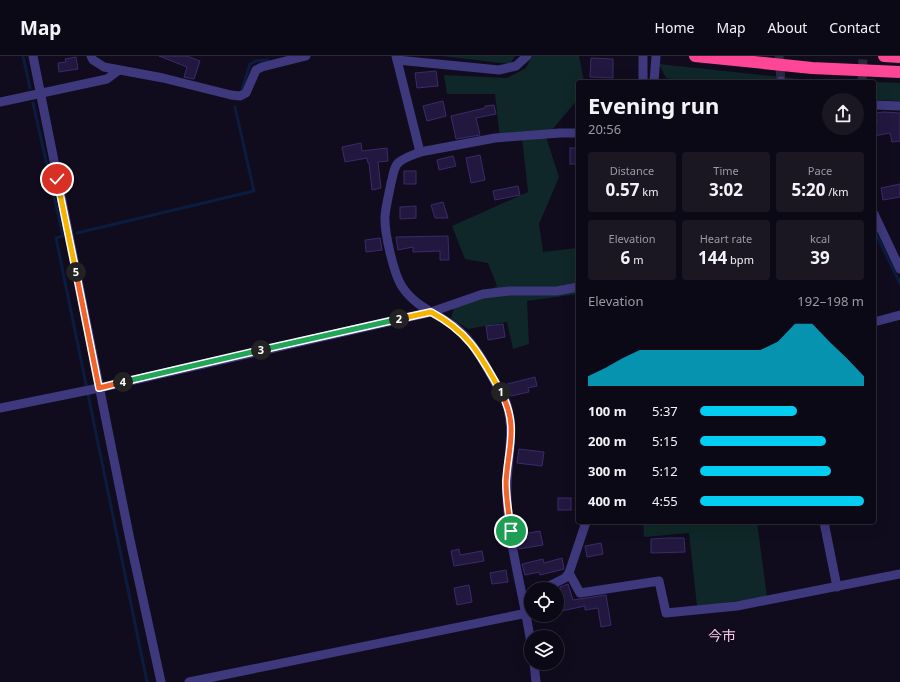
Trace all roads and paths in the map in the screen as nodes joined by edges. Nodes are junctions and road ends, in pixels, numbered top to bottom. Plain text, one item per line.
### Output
1 (33, 56) edge
2 (90, 56) edge
3 (306, 56) edge
4 (527, 56) edge
5 (643, 56) edge
6 (656, 56) edge
7 (695, 56) edge
8 (884, 56) edge
9 (900, 57) edge
10 (397, 58) edge
11 (119, 70) junction
12 (900, 72) edge
13 (643, 80) edge
14 (654, 80) edge
15 (40, 93) junction
16 (0, 102) edge
17 (876, 105) edge
18 (900, 106) edge
19 (576, 133) edge
20 (420, 152) junction
21 (876, 218) edge
22 (900, 269) edge
23 (576, 287) edge
24 (431, 312) junction
25 (900, 315) edge
26 (876, 321) edge
27 (99, 388) junction
28 (0, 408) edge
29 (585, 524) edge
30 (824, 524) edge
31 (569, 573) junction
32 (900, 574) edge
33 (557, 582) edge
34 (837, 587) junction
35 (524, 589) edge
36 (524, 614) edge
37 (535, 670) edge
38 (161, 682) edge
39 (189, 682) edge
40 (536, 682) edge

1 - 15 street
2 - 11 street
3 - 11 street
4 - 10 street
5 - 13 street
6 - 14 street
7 - 12 highway
8 - 9 highway
10 - 20 street
11 - 15 street
15 - 16 street
15 - 27 street
17 - 18 street
19 - 20 street
20 - 24 street
21 - 22 street
23 - 24 street
24 - 27 street
24 - 35 street
25 - 26 street
27 - 28 street
27 - 38 street
29 - 31 street
30 - 34 street
31 - 33 street
31 - 34 street
32 - 34 street
36 - 39 street
37 - 40 street

